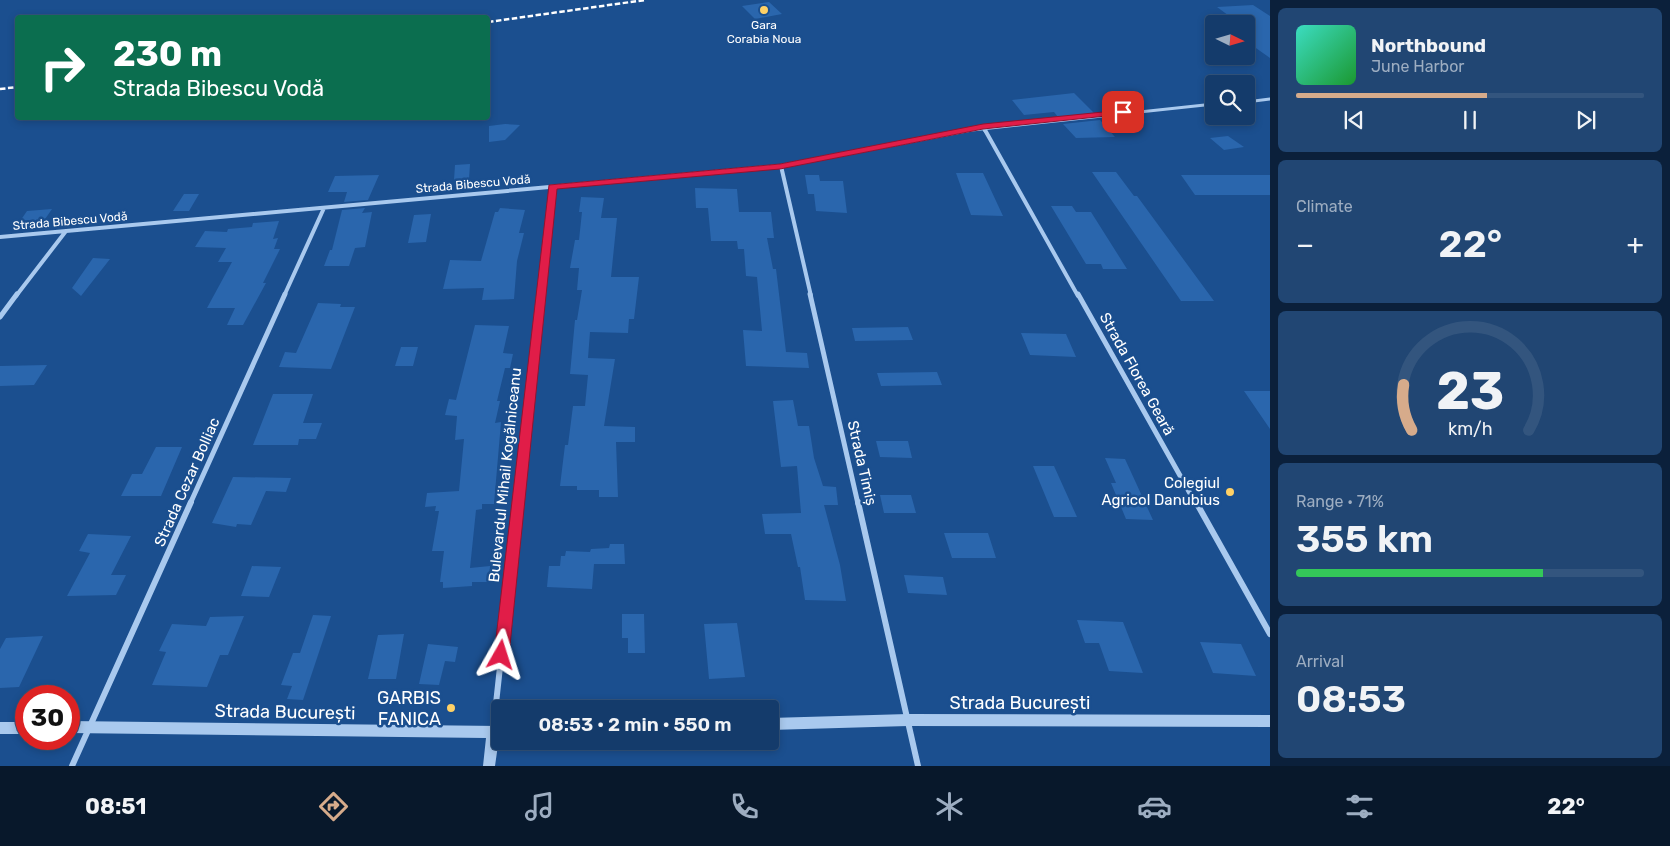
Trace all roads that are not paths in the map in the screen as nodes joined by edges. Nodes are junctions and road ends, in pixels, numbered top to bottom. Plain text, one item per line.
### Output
1 (1270, 99) edge
2 (1255, 101) edge
3 (1205, 105) edge
4 (983, 126) junction
5 (780, 166) junction
6 (552, 187) junction
7 (324, 208) junction
8 (66, 231) junction
9 (0, 237) edge
10 (0, 317) edge
11 (1270, 634) edge
12 (499, 700) edge
13 (908, 720) junction
14 (1270, 722) edge
15 (779, 724) edge
16 (80, 726) edge
17 (90, 726) junction
18 (0, 728) edge
19 (15, 728) edge
20 (491, 733) edge
21 (492, 750) edge
22 (72, 766) edge
23 (489, 766) edge
24 (918, 766) edge

1 - 2 street
3 - 4 street, Strada Bibescu Vodă
4 - 5 street, Strada Bibescu Vodă
4 - 11 street, Strada Florea Geară
5 - 6 street, Strada Bibescu Vodă
5 - 13 street, Strada Timiș
6 - 7 street, Strada Bibescu Vodă
6 - 12 street, Bulevardul Mihail Kogălniceanu
7 - 8 street, Strada Bibescu Vodă
7 - 17 street, Strada Cezar Bolliac
8 - 9 street, Strada Bibescu Vodă
8 - 10 street
13 - 14 street, Strada București
13 - 15 street, Strada București
13 - 24 street, Strada Timiș
16 - 17 street, Strada București
17 - 20 street, Strada București
17 - 22 street, Strada Cezar Bolliac
18 - 19 street
21 - 23 street, Bulevardul Mihail Kogălniceanu

